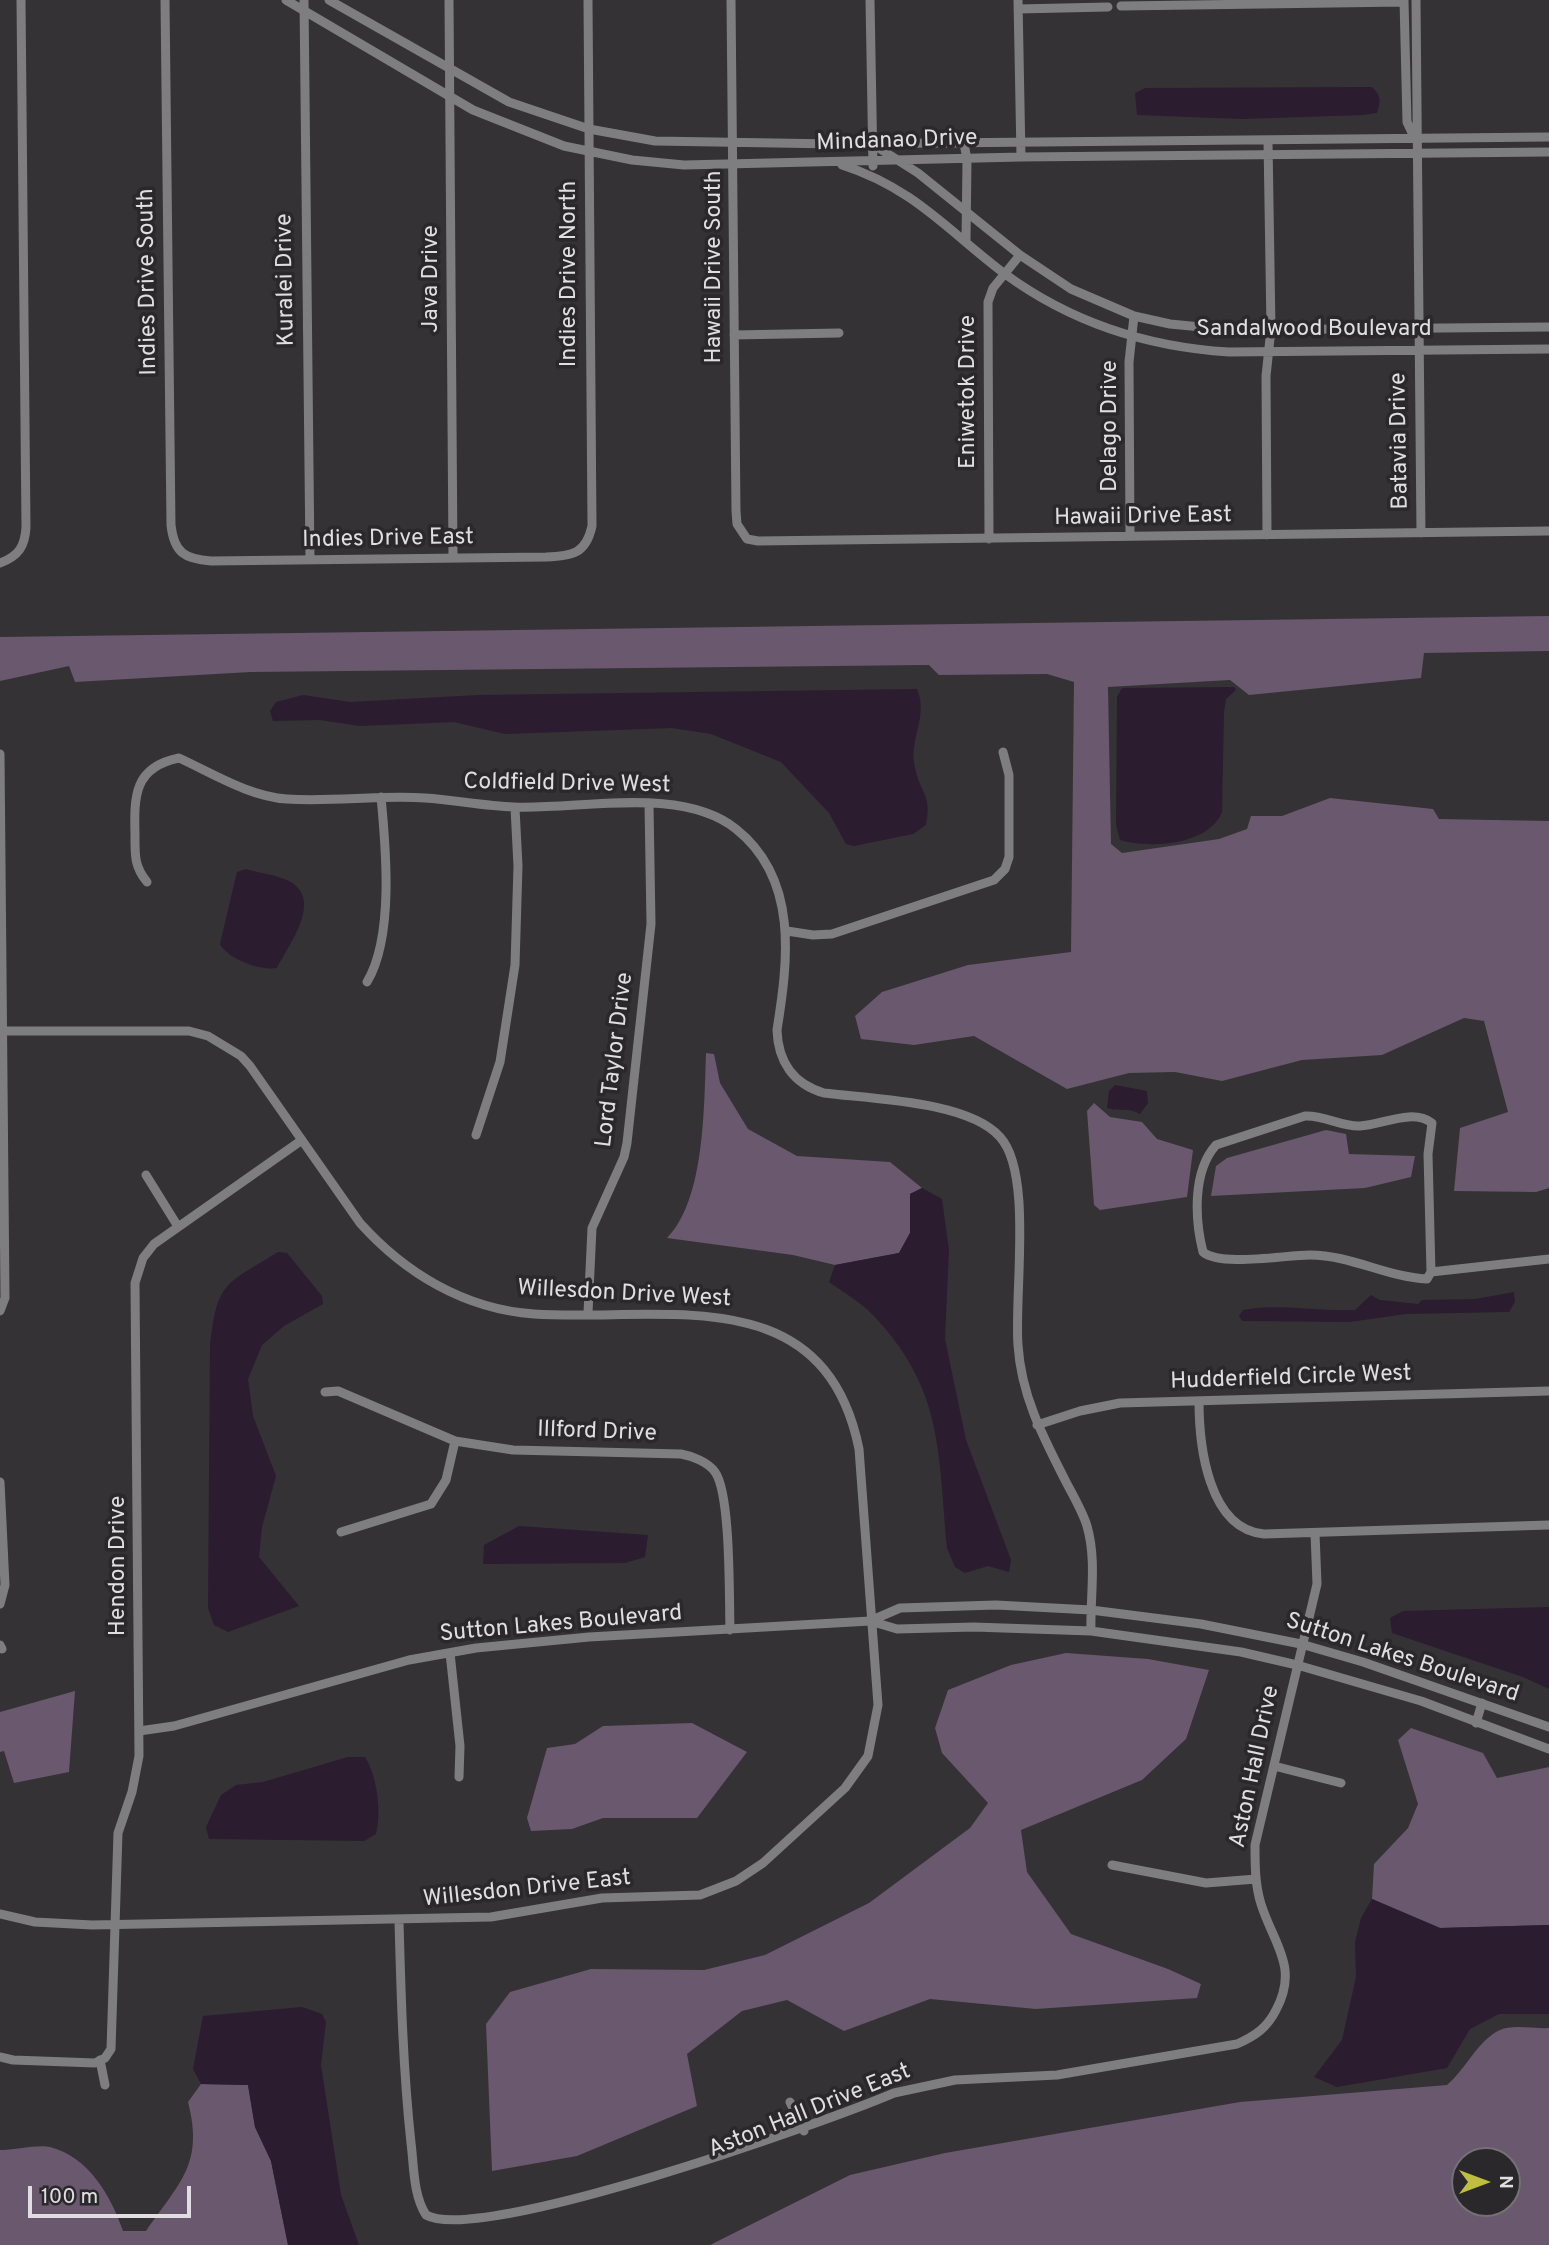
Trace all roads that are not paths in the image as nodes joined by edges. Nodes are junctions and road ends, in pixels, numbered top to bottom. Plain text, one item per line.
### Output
1 (21, 0) edge
2 (165, 0) edge
3 (286, 0) edge
4 (330, 0) edge
5 (449, 0) edge
6 (588, 0) edge
7 (731, 0) edge
8 (870, 0) edge
9 (1416, 0) edge
10 (1297, 1) edge
11 (1404, 1) edge
12 (304, 5) edge
13 (1018, 5) edge
14 (1121, 6) dead end
15 (1108, 7) dead end
16 (448, 68) junction
17 (450, 97) junction
18 (589, 129) junction
19 (1549, 136) edge
20 (1415, 139) junction
21 (733, 141) junction
22 (1268, 141) junction
23 (964, 143) junction
24 (1021, 143) junction
25 (872, 144) junction
26 (589, 152) junction
27 (1549, 152) edge
28 (1415, 153) junction
29 (1269, 156) junction
30 (1021, 157) junction
31 (896, 160) junction
32 (967, 160) junction
33 (873, 162) junction
34 (838, 164) junction
35 (733, 166) junction
36 (874, 176) junction
37 (966, 211) junction
38 (966, 241) junction
39 (1020, 255) junction
40 (1006, 274) junction
41 (1135, 316) junction
42 (1549, 327) edge
43 (1419, 328) junction
44 (1271, 329) junction
45 (839, 332) dead end
46 (734, 335) junction
47 (1131, 338) junction
48 (1549, 349) edge
49 (1419, 351) junction
50 (1269, 352) junction
51 (1549, 531) edge
52 (742, 532) joint
53 (1421, 533) junction
54 (1266, 535) junction
55 (1130, 536) junction
56 (989, 539) junction
57 (585, 546) joint
58 (453, 557) junction
59 (187, 558) joint
60 (310, 560) junction
61 (0, 563) edge
62 (1003, 752) dead end
63 (0, 754) edge
64 (381, 797) junction
65 (649, 804) junction
66 (515, 808) junction
67 (147, 882) dead end
68 (787, 931) junction
69 (367, 982) dead end
70 (2, 1031) edge
71 (476, 1135) dead end
72 (302, 1140) junction
73 (3, 1168) edge
74 (146, 1175) dead end
75 (177, 1225) junction
76 (1549, 1259) edge
77 (1431, 1272) junction
78 (0, 1311) edge
79 (588, 1313) junction
80 (1549, 1391) edge
81 (325, 1392) dead end
82 (1199, 1401) junction
83 (1037, 1425) junction
84 (455, 1441) junction
85 (0, 1482) edge
86 (1549, 1525) edge
87 (341, 1532) dead end
88 (1315, 1532) junction
89 (0, 1604) edge
90 (1091, 1610) junction
91 (870, 1621) junction
92 (730, 1630) junction
93 (1091, 1631) junction
94 (1301, 1644) junction
95 (450, 1653) junction
96 (1297, 1665) junction
97 (1482, 1703) junction
98 (1476, 1723) junction
99 (1549, 1727) edge
100 (139, 1731) junction
101 (1549, 1749) edge
102 (1274, 1766) junction
103 (459, 1777) dead end
104 (1341, 1783) dead end
105 (1112, 1865) dead end
106 (1256, 1879) junction
107 (0, 1914) edge
108 (399, 1920) junction
109 (115, 1925) junction
110 (1273, 2016) joint
111 (0, 2057) edge
112 (97, 2062) junction
113 (106, 2085) dead end
114 (790, 2102) dead end
115 (804, 2132) junction
116 (744, 2159) dead end
117 (435, 2227) dead end

1 - 61 street
2 - 59 street, Indies Drive South
3 - 12 street, Mindanao Drive
4 - 16 street, Mindanao Drive
5 - 16 street, Java Drive
6 - 18 street, Indies Drive North
7 - 21 street, Hawaii Drive South
8 - 25 street
9 - 20 street
10 - 11 street
10 - 14 street
11 - 20 street
12 - 17 street, Mindanao Drive
12 - 60 street, Kuralei Drive
13 - 15 street
13 - 24 street
16 - 17 street, Java Drive
16 - 18 street, Mindanao Drive
17 - 26 street, Mindanao Drive
17 - 58 street, Java Drive
18 - 21 street, Mindanao Drive
18 - 26 street, Indies Drive North
19 - 20 street, Mindanao Drive
20 - 22 street, Mindanao Drive
20 - 28 street, Batavia Drive
21 - 25 street, Mindanao Drive
21 - 35 street, Hawaii Drive South
22 - 24 street, Mindanao Drive
22 - 29 street
23 - 24 street, Mindanao Drive
23 - 25 street, Mindanao Drive
23 - 32 street
24 - 30 street
25 - 31 street, Sandalwood Boulevard
25 - 33 street
26 - 35 street, Mindanao Drive
26 - 57 street, Indies Drive North
27 - 28 street, Mindanao Drive
28 - 29 street, Mindanao Drive
28 - 43 street, Batavia Drive
29 - 30 street, Mindanao Drive
29 - 44 street
30 - 32 street, Mindanao Drive
31 - 32 street, Mindanao Drive
31 - 33 street, Mindanao Drive
31 - 37 street, Sandalwood Boulevard
32 - 37 street
33 - 34 street, Mindanao Drive
33 - 36 street
34 - 35 street, Mindanao Drive
34 - 36 street, Sandalwood Boulevard
35 - 46 street, Hawaii Drive South
36 - 38 street, Sandalwood Boulevard
37 - 38 street
37 - 39 street, Sandalwood Boulevard
38 - 40 street, Sandalwood Boulevard
39 - 40 street, Eniwetok Drive
39 - 41 street, Sandalwood Boulevard
40 - 47 street, Sandalwood Boulevard
40 - 56 street, Eniwetok Drive
41 - 44 street, Sandalwood Boulevard
41 - 47 street, Delago Drive
42 - 43 street, Sandalwood Boulevard
43 - 44 street, Sandalwood Boulevard
43 - 49 street, Batavia Drive
44 - 50 street
45 - 46 street
46 - 52 street, Hawaii Drive South
47 - 50 street, Sandalwood Boulevard
47 - 55 street, Delago Drive
48 - 49 street, Sandalwood Boulevard
49 - 50 street, Sandalwood Boulevard
49 - 53 street, Batavia Drive
50 - 54 street
51 - 53 street, Hawaii Drive East
52 - 56 street, Hawaii Drive East
53 - 54 street, Hawaii Drive East
54 - 55 street, Hawaii Drive East
55 - 56 street, Hawaii Drive East
57 - 58 street, Indies Drive East
58 - 60 street, Indies Drive East
59 - 60 street, Indies Drive East
62 - 68 street
63 - 70 street
64 - 66 street, Coldfield Drive West
64 - 67 street, Coldfield Drive West
64 - 69 street
65 - 66 street, Coldfield Drive West
65 - 68 street, Coldfield Drive West
65 - 79 street, Lord Taylor Drive
66 - 71 street
68 - 83 street, Coldfield Drive West
70 - 72 street, Willesdon Drive West
70 - 73 street
72 - 75 street, Hendon Drive
72 - 79 street, Willesdon Drive West
73 - 78 street
74 - 75 street
75 - 100 street, Hendon Drive
76 - 77 street
77 - 77 street
79 - 91 street, Willesdon Drive West
80 - 82 street, Hudderfield Circle West
81 - 84 street, Illford Drive
82 - 83 street, Hudderfield Circle West
82 - 88 street
83 - 90 street, Coldfield Drive West
84 - 87 street
84 - 92 street, Illford Drive
85 - 89 street
86 - 88 street
88 - 94 street, Aston Hall Drive
90 - 91 street, Sutton Lakes Boulevard
90 - 93 street, Coldfield Drive West
90 - 94 street, Sutton Lakes Boulevard
91 - 92 street, Sutton Lakes Boulevard
91 - 93 street, Sutton Lakes Boulevard
91 - 108 street, Willesdon Drive East
92 - 95 street, Sutton Lakes Boulevard
93 - 96 street, Sutton Lakes Boulevard
94 - 96 street, Aston Hall Drive
94 - 97 street, Sutton Lakes Boulevard
95 - 100 street, Sutton Lakes Boulevard
95 - 103 street
96 - 98 street, Sutton Lakes Boulevard
96 - 102 street, Aston Hall Drive
97 - 98 street
97 - 99 street, Sutton Lakes Boulevard
98 - 101 street, Sutton Lakes Boulevard
100 - 109 street, Hendon Drive
102 - 104 street
102 - 106 street, Aston Hall Drive
105 - 106 street
106 - 110 street, Aston Hall Drive
107 - 109 street, Willesdon Drive East
108 - 109 street, Willesdon Drive East
108 - 117 street
109 - 112 street, Hendon Drive
110 - 115 street, Aston Hall Drive East
111 - 112 street
112 - 113 street
114 - 115 street
115 - 116 street, Aston Hall Drive East

